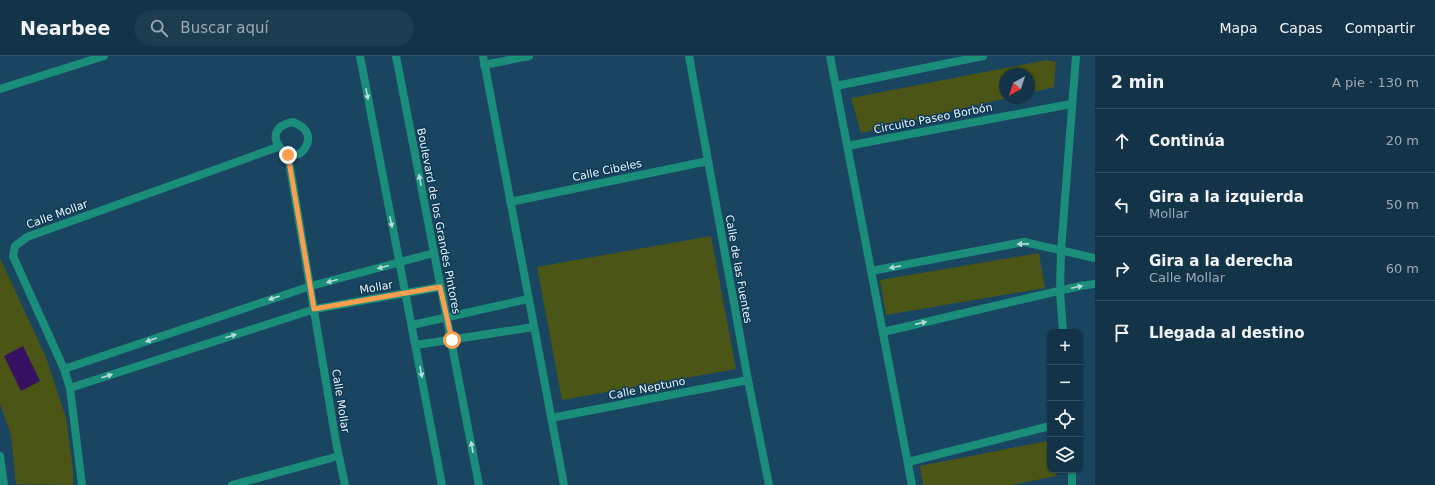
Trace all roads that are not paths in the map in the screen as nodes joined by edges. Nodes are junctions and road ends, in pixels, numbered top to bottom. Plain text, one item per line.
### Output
1 (104, 56) edge
2 (360, 56) edge
3 (396, 56) edge
4 (483, 56) edge
5 (529, 56) edge
6 (689, 56) edge
7 (830, 56) edge
8 (983, 56) edge
9 (1076, 56) edge
10 (484, 65) junction
11 (836, 86) junction
12 (0, 89) edge
13 (1071, 104) junction
14 (847, 146) junction
15 (278, 147) junction
16 (288, 155) junction
17 (708, 161) junction
18 (510, 202) junction
19 (1061, 251) junction
20 (434, 253) junction
21 (1095, 258) edge
22 (399, 263) junction
23 (871, 271) junction
24 (1095, 284) edge
25 (311, 286) junction
26 (440, 287) junction
27 (1060, 291) junction
28 (406, 293) junction
29 (528, 299) junction
30 (314, 309) junction
31 (447, 317) junction
32 (412, 325) junction
33 (534, 327) junction
34 (1063, 329) edge
35 (883, 332) junction
36 (452, 340) junction
37 (416, 345) junction
38 (64, 369) junction
39 (748, 380) junction
40 (70, 388) junction
41 (551, 418) junction
42 (1047, 427) edge
43 (0, 456) edge
44 (339, 456) junction
45 (908, 462) junction
46 (1072, 473) edge
47 (4, 485) edge
48 (82, 485) edge
49 (232, 485) edge
50 (345, 485) edge
51 (442, 485) edge
52 (479, 485) edge
53 (564, 485) edge
54 (769, 485) edge
55 (912, 485) edge
56 (1072, 485) edge

1 - 12 street
2 -> 22 street
20 -> 3 street, Boulevard de los Grandes Pintores
4 - 10 street
5 - 10 street
6 - 17 street, Calle de las Fuentes
7 - 11 street
8 - 11 street
9 - 13 street
10 - 18 street
11 - 14 street
13 - 14 street, Circuito Paseo Borbón
13 - 19 street
14 - 23 street
15 - 16 street
15 - 16 street
15 - 38 street, Calle Mollar
16 - 25 street, Calle Mollar
17 - 18 street, Calle Cibeles
17 - 39 street, Calle de las Fuentes
18 - 29 street
19 - 21 street
19 -> 23 street
19 - 27 street
20 - 22 street, Mollar
20 - 26 street, Boulevard de los Grandes Pintores
22 -> 25 street, Mollar
22 - 28 street
23 - 35 street
27 -> 24 street
25 - 30 street, Calle Mollar
25 -> 38 street, Mollar
26 - 28 street, Mollar
26 - 31 street, Boulevard de los Grandes Pintores
27 - 34 street
35 -> 27 street
28 - 30 street, Mollar
28 - 32 street
29 - 31 street
29 - 33 street
40 -> 30 street, Mollar
30 - 44 street, Calle Mollar
31 - 32 street
31 - 36 street, Boulevard de los Grandes Pintores
32 - 37 street
33 - 36 street
33 - 41 street
35 - 45 street
36 - 37 street
52 -> 36 street, Boulevard de los Grandes Pintores
37 -> 51 street
38 - 40 street, Calle Mollar
39 - 41 street, Calle Neptuno
39 - 54 street, Calle de las Fuentes
40 - 48 street, Calle Mollar
41 - 53 street
42 - 45 street
43 - 47 street
44 - 49 street
44 - 50 street, Calle Mollar
45 - 55 street
46 - 56 street

